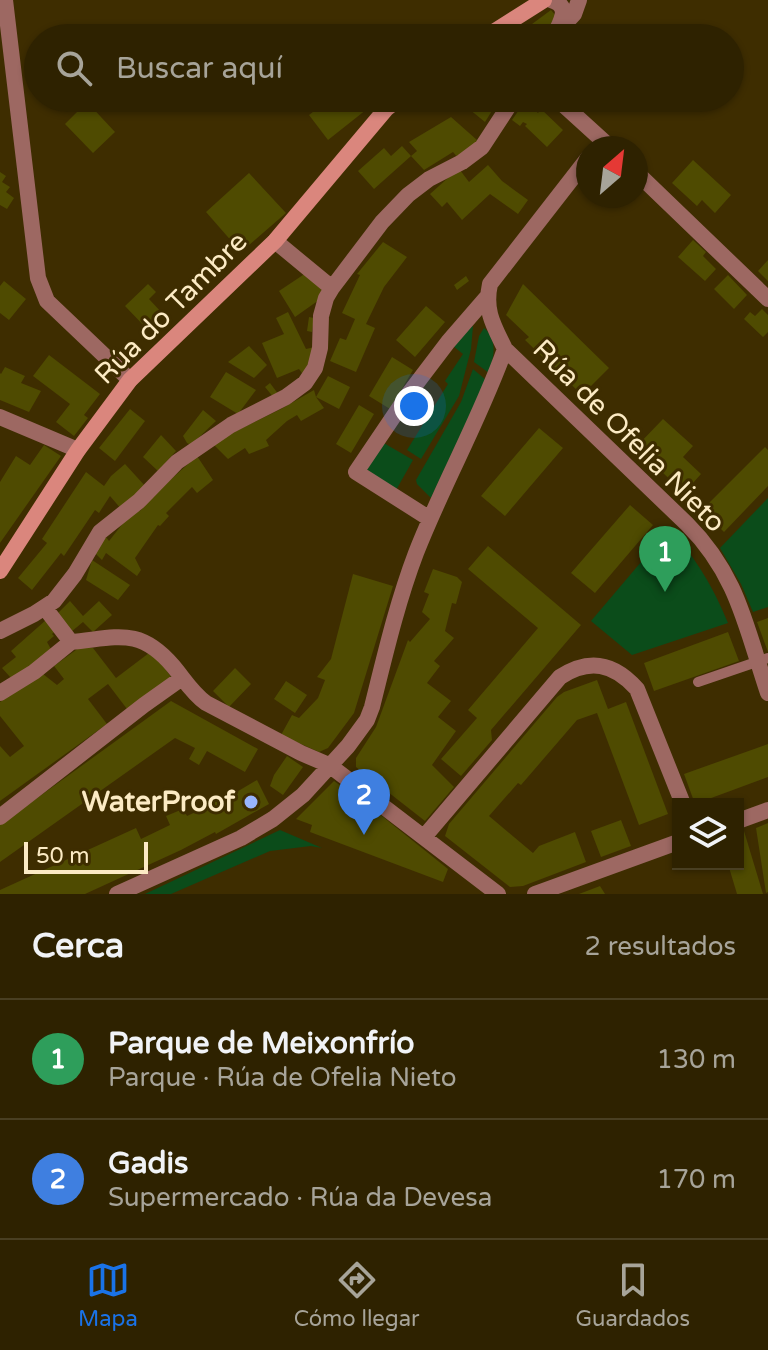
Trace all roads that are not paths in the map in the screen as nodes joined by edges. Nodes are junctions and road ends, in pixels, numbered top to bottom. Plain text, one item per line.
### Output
1 (5, 0) edge
2 (544, 0) edge
3 (551, 0) edge
4 (586, 0) edge
5 (574, 5) edge
6 (506, 24) edge
7 (559, 24) edge
8 (562, 24) edge
9 (383, 112) edge
10 (505, 112) edge
11 (570, 112) edge
12 (594, 136) edge
13 (576, 173) edge
14 (648, 184) edge
15 (275, 241) junction
16 (332, 288) junction
17 (487, 297) junction
18 (768, 299) edge
19 (505, 349) junction
20 (130, 380) junction
21 (0, 417) edge
22 (78, 450) junction
23 (430, 519) junction
24 (0, 571) edge
25 (45, 608) junction
26 (0, 631) edge
27 (71, 642) junction
28 (763, 660) edge
29 (182, 678) junction
30 (698, 682) dead end
31 (0, 693) edge
32 (768, 693) edge
33 (329, 765) junction
34 (681, 798) edge
35 (768, 810) edge
36 (0, 817) edge
37 (744, 819) edge
38 (424, 837) junction
39 (672, 844) edge
40 (117, 894) edge
41 (498, 894) edge
42 (535, 894) edge

1 - 20 street
2 - 6 main road
3 - 7 street
4 - 5 street
5 - 8 street
9 - 15 main road, Rúa do Tambre
10 - 16 street
11 - 12 street
13 - 17 street
14 - 18 street
15 - 16 street
15 - 20 main road, Rúa do Tambre
16 - 25 street
17 - 19 street
17 - 23 street
19 - 23 street
19 - 28 street, Rúa de Ofelia Nieto
20 - 22 main road, Rúa do Tambre
21 - 22 street
22 - 24 main road, Rúa do Tambre
23 - 33 street
25 - 26 street
25 - 27 street
27 - 29 street
27 - 31 street
28 - 30 lane
28 - 32 street, Rúa de Ofelia Nieto
29 - 33 street
29 - 36 street
33 - 38 street
33 - 40 street
34 - 38 street
35 - 37 street
38 - 41 street
39 - 42 street

